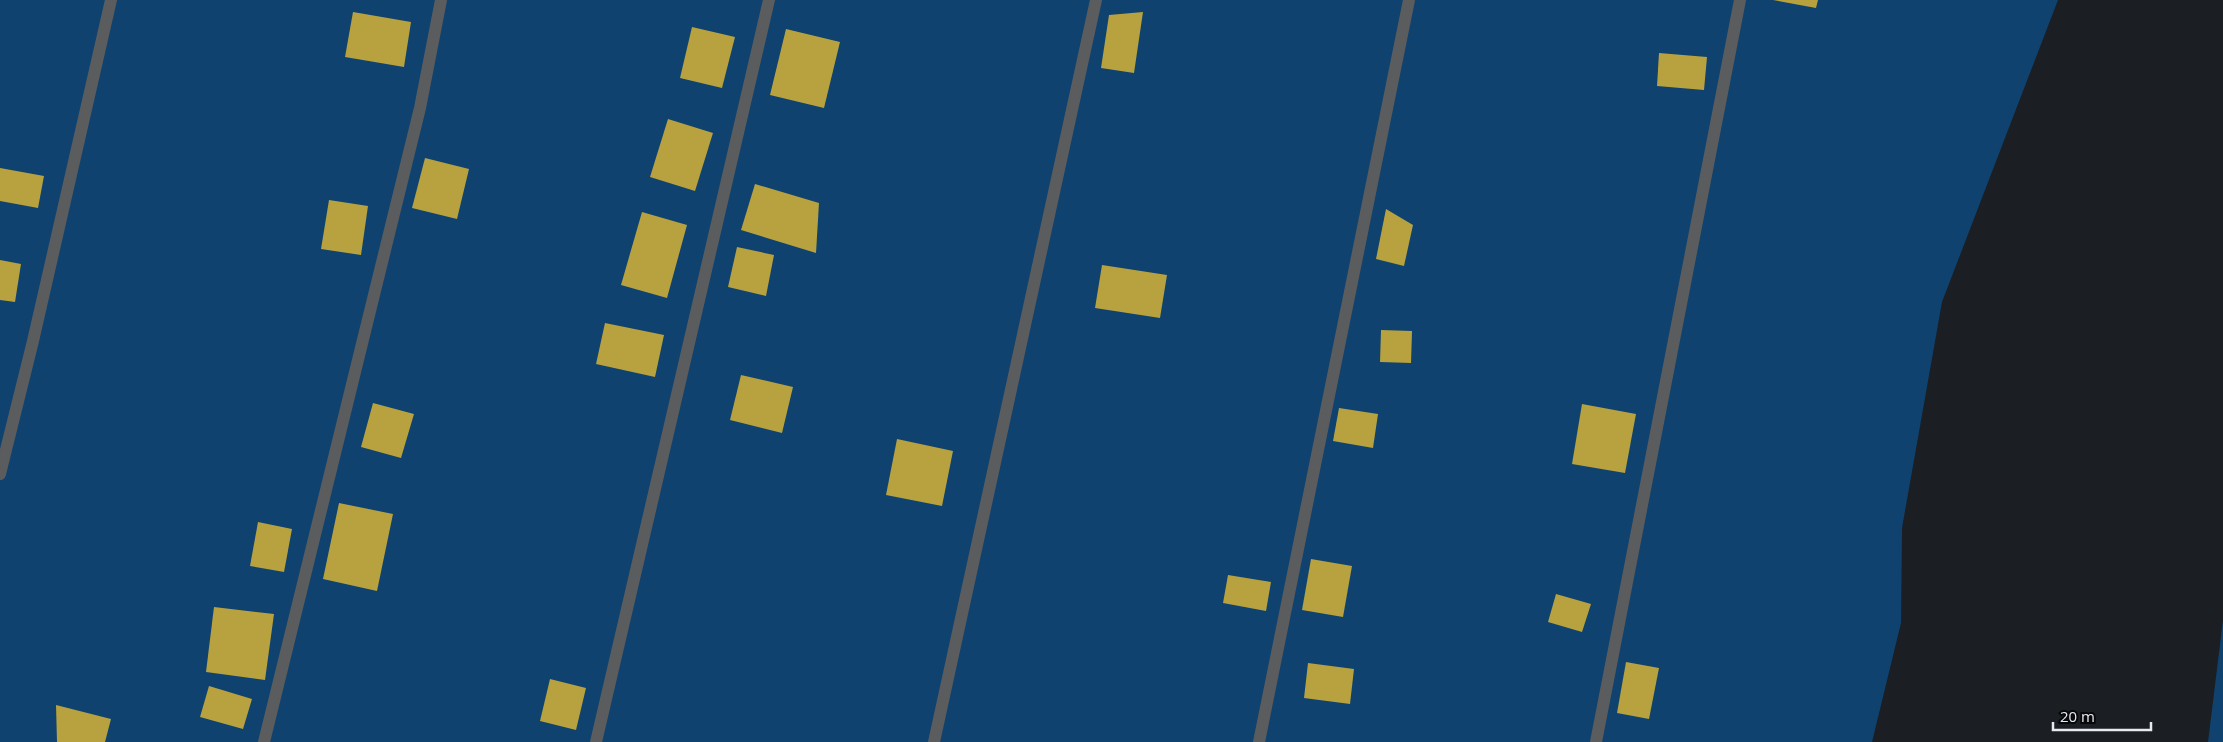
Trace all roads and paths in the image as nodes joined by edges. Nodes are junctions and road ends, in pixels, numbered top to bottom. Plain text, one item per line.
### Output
1 (111, 0) edge
2 (441, 0) edge
3 (769, 0) edge
4 (1096, 0) edge
5 (1409, 0) edge
6 (1740, 0) edge
7 (0, 474) edge
8 (264, 742) edge
9 (596, 742) edge
10 (934, 742) edge
11 (1260, 742) edge
12 (1596, 742) edge

1 - 7 lane
2 - 8 lane
3 - 9 lane
4 - 10 lane
5 - 11 lane
6 - 12 lane

